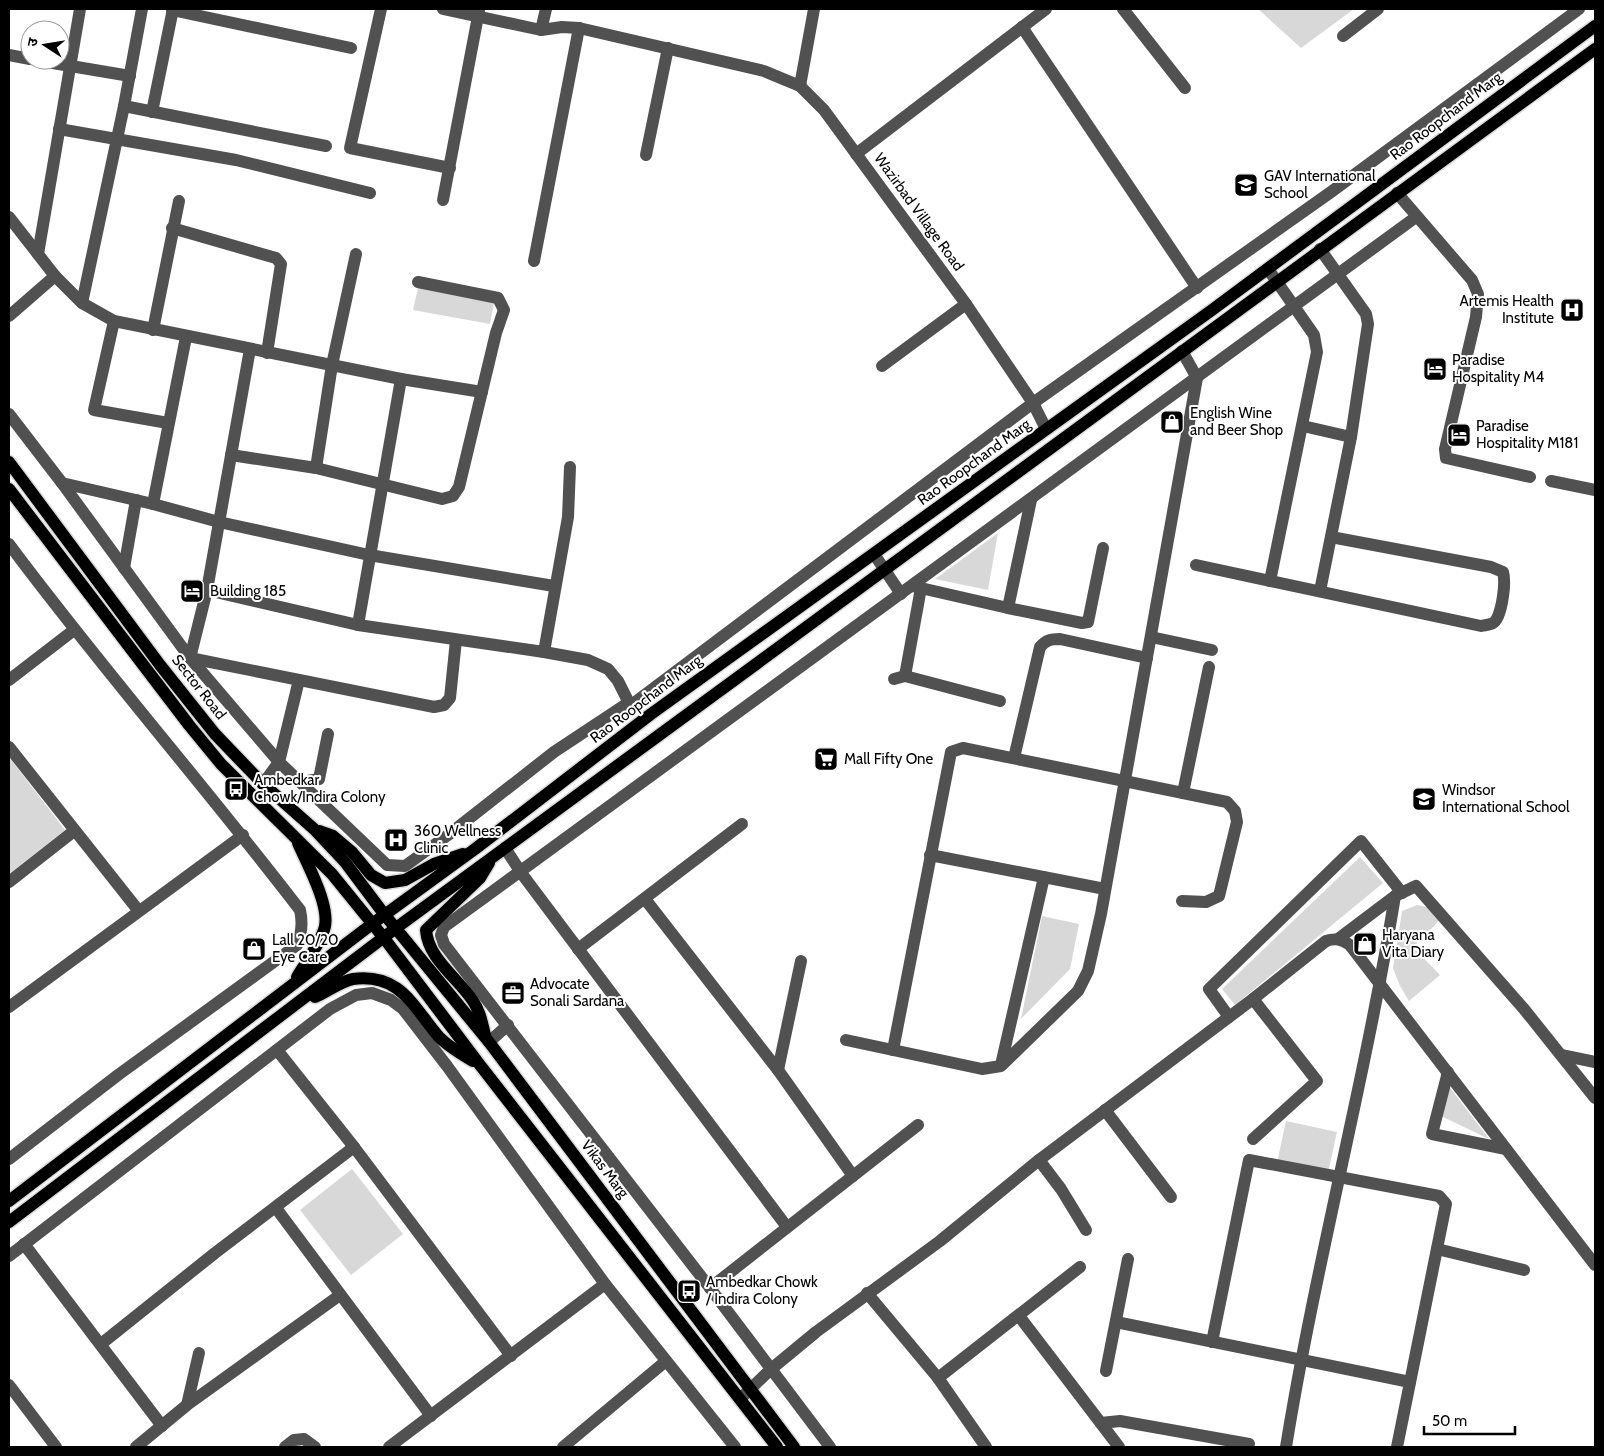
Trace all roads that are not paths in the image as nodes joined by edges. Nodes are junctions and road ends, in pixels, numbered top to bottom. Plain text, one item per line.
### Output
1 (80, 9) edge
2 (142, 9) edge
3 (172, 9) edge
4 (381, 9) edge
5 (443, 9) edge
6 (546, 9) edge
7 (814, 9) edge
8 (1046, 9) edge
9 (1123, 9) edge
10 (1378, 9) edge
11 (1579, 9) edge
12 (479, 13) edge
13 (1595, 26) edge
14 (579, 28) junction
15 (1022, 28) junction
16 (541, 30) junction
17 (1343, 36) dead end
18 (352, 48) dead end
19 (668, 48) junction
20 (1595, 49) edge
21 (70, 67) joint
22 (69, 70) edge
23 (130, 76) junction
24 (800, 86) junction
25 (1185, 88) dead end
26 (124, 106) junction
27 (152, 112) junction
28 (59, 129) junction
29 (117, 138) junction
30 (326, 146) dead end
31 (856, 154) junction
32 (646, 155) dead end
33 (450, 168) junction
34 (370, 193) dead end
35 (1397, 193) junction
36 (444, 200) dead end
37 (179, 202) dead end
38 (9, 217) edge
39 (1416, 217) junction
40 (172, 228) junction
41 (1320, 249) junction
42 (38, 254) junction
43 (356, 254) dead end
44 (534, 261) dead end
45 (1268, 269) junction
46 (1338, 274) junction
47 (55, 276) junction
48 (1277, 280) junction
49 (418, 282) dead end
50 (1197, 288) junction
51 (82, 303) junction
52 (966, 304) junction
53 (1294, 304) junction
54 (9, 316) edge
55 (114, 321) junction
56 (153, 330) junction
57 (186, 337) junction
58 (250, 349) junction
59 (1182, 350) junction
60 (267, 353) junction
61 (332, 365) junction
62 (882, 366) dead end
63 (1197, 378) junction
64 (401, 379) junction
65 (482, 392) junction
66 (1033, 403) junction
67 (9, 414) edge
68 (168, 423) junction
69 (1303, 426) junction
70 (1046, 430) junction
71 (1351, 437) junction
72 (231, 455) junction
73 (9, 462) edge
74 (570, 467) dead end
75 (316, 468) junction
76 (1530, 477) dead end
77 (1551, 481) dead end
78 (62, 484) junction
79 (381, 486) junction
80 (9, 489) edge
81 (1595, 490) edge
82 (136, 500) junction
83 (1031, 500) junction
84 (153, 504) junction
85 (219, 522) junction
86 (1331, 537) junction
87 (1103, 548) dead end
88 (10, 549) edge
89 (874, 554) junction
90 (369, 555) junction
91 (1196, 565) dead end
92 (124, 568) junction
93 (884, 569) junction
94 (1270, 581) junction
95 (554, 586) junction
96 (916, 587) junction
97 (207, 590) junction
98 (1320, 591) junction
99 (901, 594) junction
100 (1008, 608) junction
101 (358, 625) junction
102 (74, 630) junction
103 (1151, 638) junction
104 (456, 640) junction
105 (1212, 650) dead end
106 (544, 652) junction
107 (190, 658) junction
108 (1147, 658) junction
109 (1208, 667) dead end
110 (9, 680) edge
111 (299, 680) junction
112 (1000, 701) dead end
113 (632, 703) junction
114 (651, 714) junction
115 (328, 734) dead end
116 (9, 748) edge
117 (1014, 758) junction
118 (278, 762) junction
119 (1125, 781) junction
120 (302, 782) junction
121 (263, 784) junction
122 (1183, 793) junction
123 (742, 824) dead end
124 (314, 829) junction
125 (74, 831) junction
126 (242, 835) junction
127 (295, 837) junction
128 (505, 848) junction
129 (475, 849) junction
130 (930, 856) junction
131 (491, 858) junction
132 (520, 872) junction
133 (1044, 877) junction
134 (9, 882) edge
135 (1105, 889) junction
136 (1399, 894) junction
137 (645, 900) junction
138 (1182, 901) dead end
139 (138, 910) junction
140 (384, 914) junction
141 (372, 924) junction
142 (396, 928) junction
143 (384, 938) junction
144 (1338, 939) junction
145 (578, 948) junction
146 (801, 961) dead end
147 (1381, 983) junction
148 (291, 986) junction
149 (1253, 999) junction
150 (9, 1007) edge
151 (292, 1008) junction
152 (1229, 1017) junction
153 (508, 1025) junction
154 (487, 1040) junction
155 (846, 1040) dead end
156 (277, 1050) junction
157 (893, 1050) junction
158 (1561, 1055) junction
159 (1595, 1062) edge
160 (480, 1065) junction
161 (1001, 1066) junction
162 (778, 1070) junction
163 (1448, 1072) junction
164 (1595, 1098) edge
165 (1105, 1110) junction
166 (918, 1125) dead end
167 (1253, 1139) dead end
168 (354, 1146) junction
169 (1506, 1149) junction
170 (9, 1159) edge
171 (1038, 1160) junction
172 (853, 1176) junction
173 (1338, 1178) junction
174 (1172, 1196) dead end
175 (9, 1201) edge
176 (276, 1208) junction
177 (9, 1222) edge
178 (788, 1227) junction
179 (1086, 1230) dead end
180 (24, 1244) junction
181 (1437, 1249) junction
182 (9, 1256) edge
183 (1128, 1259) dead end
184 (1595, 1265) edge
185 (1080, 1267) dead end
186 (1524, 1270) dead end
187 (605, 1284) junction
188 (710, 1288) junction
189 (867, 1293) junction
190 (340, 1295) junction
191 (1019, 1316) junction
192 (1116, 1322) junction
193 (1212, 1342) junction
194 (101, 1344) junction
195 (199, 1353) dead end
196 (511, 1356) junction
197 (1300, 1360) junction
198 (666, 1361) junction
199 (770, 1370) junction
200 (1106, 1371) dead end
201 (938, 1378) junction
202 (1410, 1382) junction
203 (9, 1386) edge
204 (750, 1390) junction
205 (740, 1399) junction
206 (187, 1405) junction
207 (431, 1416) junction
208 (1101, 1422) junction
209 (162, 1426) junction
210 (580, 1442) edge
211 (1249, 1444) dead end
212 (56, 1447) edge
213 (136, 1447) edge
214 (285, 1447) edge
215 (315, 1447) edge
216 (389, 1447) edge
217 (563, 1447) edge
218 (735, 1447) edge
219 (777, 1447) edge
220 (794, 1447) edge
221 (830, 1447) edge
222 (986, 1447) edge
223 (1119, 1447) edge
224 (1286, 1447) edge
225 (1397, 1447) edge

1 - 21 street
2 - 23 street
3 - 18 street
3 - 27 street
4 - 33 street
5 - 12 street
6 - 16 street
7 - 24 street
8 - 15 street
9 - 25 street
10 - 17 street
11 - 50 street
12 - 16 street
12 - 33 street
13 - 45 main road, Rao Roopchand Marg
14 - 16 street
14 - 19 street
14 - 44 street
15 - 31 street
15 - 50 street
19 - 24 street
19 - 32 street
20 - 35 main road
21 - 23 street
22 - 28 street
23 - 26 street
24 - 31 street, Wazirbad Village Road
26 - 27 street
26 - 29 street
27 - 30 street
28 - 29 street
28 - 42 street
29 - 34 street
29 - 51 street
31 - 52 street, Wazirbad Village Road
33 - 36 street
35 - 39 street
35 - 41 main road
37 - 40 street
38 - 42 street
39 - 46 street
39 - 76 street
40 - 56 street
40 - 60 street
41 - 46 street
41 - 48 main road
42 - 47 street
43 - 61 street
45 - 48 street
45 - 70 main road, Rao Roopchand Marg
46 - 53 street
46 - 71 street
47 - 51 street
47 - 54 street
48 - 53 street
48 - 59 main road
49 - 65 street
50 - 66 street
51 - 55 street
52 - 62 street
52 - 66 street, Wazirbad Village Road
53 - 63 street
53 - 69 street
55 - 56 street
55 - 68 street
56 - 57 street
57 - 58 street
57 - 68 street
58 - 60 street
58 - 72 street
59 - 63 street
59 - 93 main road
60 - 61 street
61 - 64 street
61 - 75 street
63 - 83 street
63 - 103 street
64 - 65 street
64 - 79 street
65 - 79 street
66 - 70 street, Wazirbad Village Road
66 - 113 street
67 - 78 street
68 - 84 street
69 - 71 street
69 - 94 street
70 - 89 main road, Rao Roopchand Marg
71 - 86 street
72 - 75 street
72 - 85 street
73 - 121 main road, Sector Road
74 - 95 street
75 - 79 street
77 - 81 street
78 - 82 street
78 - 92 street
79 - 90 street
80 - 127 main road, Sector Road
82 - 84 street
82 - 92 street
83 - 96 street
83 - 100 street
84 - 85 street
85 - 90 street
85 - 97 street
86 - 98 street
86 - 98 street
87 - 100 street
88 - 102 street
89 - 93 street
89 - 114 main road, Rao Roopchand Marg
90 - 95 street
90 - 101 street
91 - 94 street
92 - 107 street
93 - 99 street
93 - 128 main road
94 - 98 street
95 - 106 street
96 - 99 street
96 - 100 street
96 - 112 street
97 - 101 street
97 - 107 street
99 - 132 street
101 - 104 street
102 - 110 street
102 - 126 street
103 - 105 street
103 - 108 street
104 - 106 street
104 - 111 street
106 - 113 street
107 - 111 street
107 - 118 street
108 - 117 street
108 - 119 street
109 - 122 street
111 - 118 street
113 - 114 street
113 - 120 street
114 - 129 main road, Rao Roopchand Marg
115 - 120 street
116 - 125 street
117 - 119 street
117 - 130 street
118 - 120 street
118 - 121 street
119 - 122 street
119 - 135 street
121 - 124 main road, Sector Road
122 - 138 street
123 - 137 street
124 - 129 main road
124 - 140 main road, Sector Road
125 - 134 street
125 - 139 street
126 - 139 street
126 - 170 street
127 - 141 main road, Sector Road
127 - 148 main road
128 - 131 main road
128 - 132 street
129 - 140 main road, Rao Roopchand Marg
130 - 133 street
130 - 157 street
131 - 142 main road
131 - 154 main road
132 - 145 street
132 - 153 street
133 - 135 street
133 - 161 street
135 - 161 street
136 - 144 street
136 - 147 street
136 - 152 street
136 - 158 street
137 - 145 street
137 - 162 street
139 - 150 street
140 - 141 main road, Rao Roopchand Marg
140 - 142 main road, Vikas Marg
141 - 143 main road
141 - 148 main road, Rao Roopchand Marg
142 - 143 main road
142 - 154 main road, Vikas Marg
143 - 151 main road
143 - 160 main road
144 - 147 street
144 - 149 street
145 - 178 street
146 - 162 street
147 - 163 street
147 - 173 street
148 - 175 main road, Rao Roopchand Marg
149 - 152 street
149 - 167 street
151 - 160 main road
151 - 177 main road
152 - 165 street
153 - 154 street
153 - 188 street
154 - 204 main road, Vikas Marg
155 - 157 street
156 - 168 street
156 - 180 street
156 - 187 street
157 - 161 street
158 - 159 street
158 - 164 street
160 - 205 main road
162 - 172 street
163 - 169 street
163 - 169 street
165 - 171 street
165 - 174 street
166 - 172 street
168 - 176 street
168 - 196 street
169 - 184 street
171 - 179 street
171 - 189 street
172 - 178 street
173 - 181 street
173 - 193 street
173 - 197 street
176 - 190 street
176 - 194 street
178 - 188 street
180 - 182 street
180 - 194 street
181 - 186 street
181 - 202 street
183 - 192 street
185 - 191 street
187 - 196 street
187 - 198 street
188 - 199 street
189 - 199 street
189 - 201 street
190 - 206 street
190 - 207 street
191 - 201 street
191 - 208 street
192 - 193 street
192 - 200 street
193 - 197 street
194 - 209 street
195 - 206 street
196 - 207 street
197 - 202 street
197 - 224 street
198 - 210 street
198 - 218 street
199 - 204 street
199 - 221 street
201 - 222 street
202 - 225 street
203 - 212 street
204 - 205 street
204 - 220 main road, Vikas Marg
205 - 219 main road
206 - 209 street
207 - 216 street
208 - 211 street
208 - 223 street
209 - 213 street
210 - 217 street
214 - 215 street

